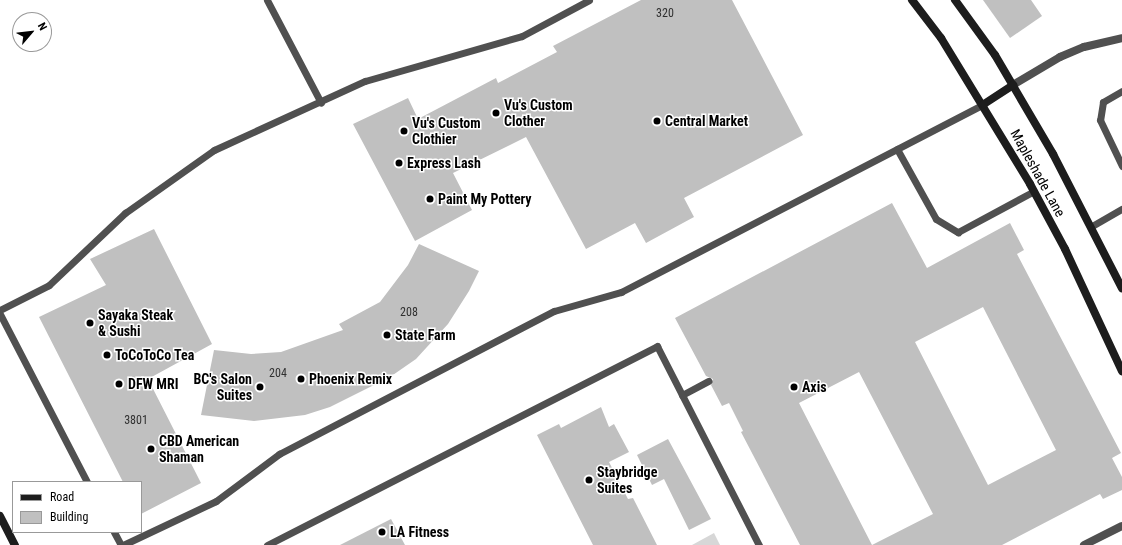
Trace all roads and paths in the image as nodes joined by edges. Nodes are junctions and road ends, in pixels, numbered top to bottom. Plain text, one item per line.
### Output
1 (268, 0) edge
2 (589, 0) edge
3 (912, 0) edge
4 (955, 0) edge
5 (1122, 38) edge
6 (1013, 85) junction
7 (1122, 91) edge
8 (321, 103) junction
9 (984, 104) junction
10 (897, 149) junction
11 (1122, 166) edge
12 (1034, 192) junction
13 (1122, 209) edge
14 (1092, 226) junction
15 (1122, 288) edge
16 (0, 310) edge
17 (0, 314) edge
18 (1122, 371) edge
19 (708, 381) dead end
20 (682, 395) junction
21 (86, 481) edge
22 (0, 516) edge
23 (1122, 526) edge
24 (115, 533) edge
25 (15, 545) edge
26 (122, 545) edge
27 (267, 545) edge
28 (759, 545) edge
29 (1084, 545) edge

1 - 8 lane
2 - 8 lane
3 - 9 main road, Mapleshade Lane
4 - 6 main road, Mapleshade Lane
5 - 6 street
6 - 9 main road
6 - 14 main road, Mapleshade Lane
7 - 11 lane
8 - 16 lane
9 - 10 lane
9 - 12 main road, Mapleshade Lane
10 - 12 lane
10 - 26 lane
12 - 18 main road, Mapleshade Lane
13 - 14 lane
14 - 15 main road, Mapleshade Lane
17 - 21 lane
19 - 20 lane
20 - 27 lane
20 - 28 lane
22 - 25 main road
23 - 29 street
24 - 26 lane

